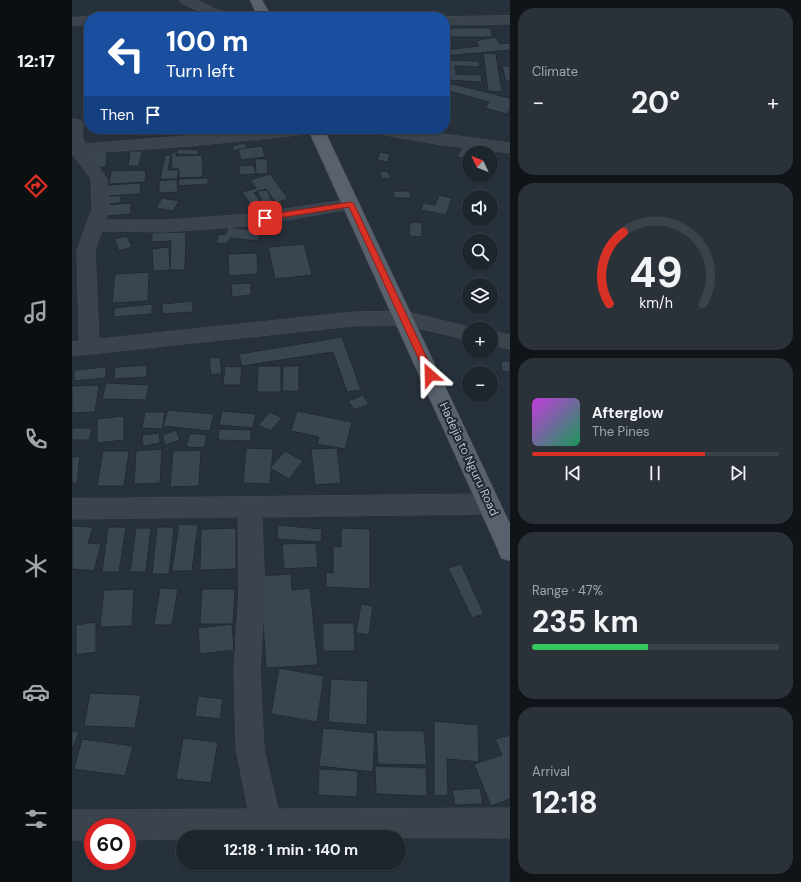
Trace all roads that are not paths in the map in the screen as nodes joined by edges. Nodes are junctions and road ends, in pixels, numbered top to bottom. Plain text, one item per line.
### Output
1 (186, 0) edge
2 (256, 0) edge
3 (217, 12) edge
4 (262, 12) edge
5 (510, 20) edge
6 (84, 21) edge
7 (450, 21) edge
8 (72, 22) edge
9 (74, 121) edge
10 (84, 129) edge
11 (90, 134) edge
12 (263, 134) edge
13 (318, 134) edge
14 (408, 134) edge
15 (107, 147) junction
16 (75, 148) edge
17 (510, 148) edge
18 (99, 178) junction
19 (351, 204) junction
20 (95, 225) junction
21 (404, 318) junction
22 (462, 331) edge
23 (498, 339) edge
24 (510, 342) edge
25 (80, 349) edge
26 (489, 504) junction
27 (250, 507) junction
28 (72, 509) edge
29 (510, 550) edge
30 (510, 823) edge
31 (266, 824) junction
32 (72, 825) edge

1 - 3 street
2 - 4 main road
5 - 7 street
6 - 8 street
9 - 10 street
9 - 16 street
11 - 15 street
12 - 15 street
13 - 19 main road, Hadejia to Nguru Road
14 - 17 street
15 - 16 street
15 - 18 street
16 - 18 street
18 - 20 street
19 - 20 street
19 - 21 main road, Hadejia to Nguru Road
20 - 25 street
21 - 22 street
21 - 25 street
21 - 26 main road, Hadejia to Nguru Road
23 - 24 street
26 - 27 street
26 - 29 main road, Hadejia to Nguru Road
27 - 28 street
27 - 31 street
30 - 31 street
31 - 32 street

